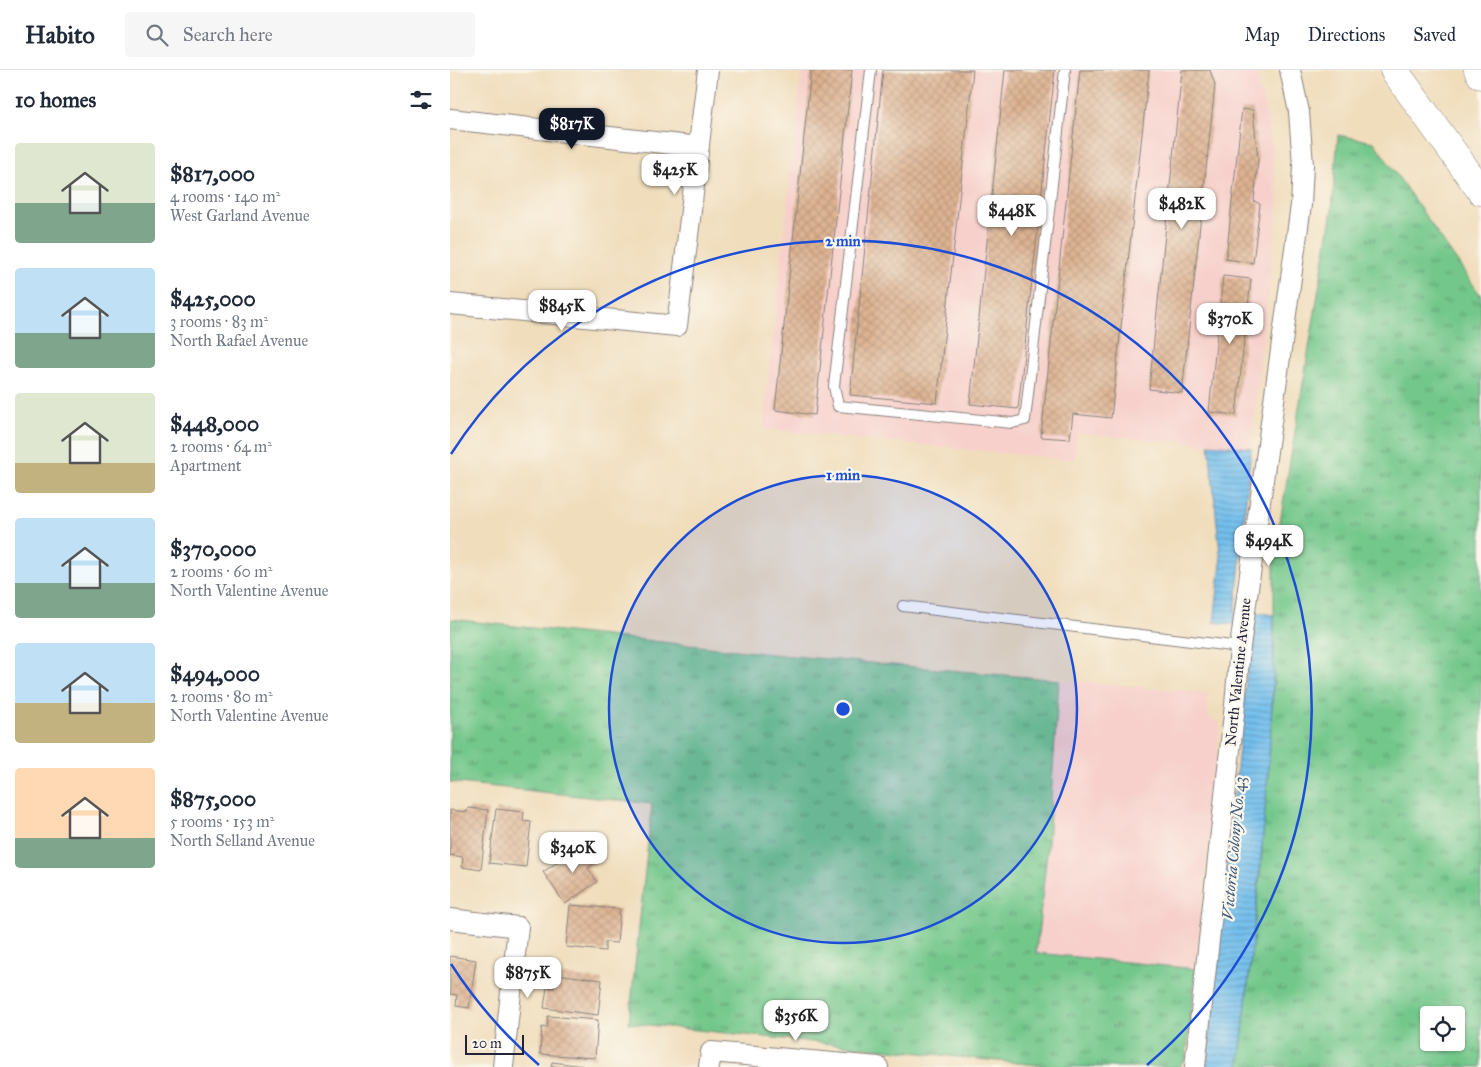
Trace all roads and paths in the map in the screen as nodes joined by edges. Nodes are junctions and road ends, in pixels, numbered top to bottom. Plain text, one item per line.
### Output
1 (708, 70) edge
2 (871, 70) edge
3 (1065, 70) edge
4 (1290, 70) edge
5 (1394, 70) edge
6 (1478, 70) edge
7 (1481, 75) edge
8 (450, 119) edge
9 (699, 146) junction
10 (1481, 191) edge
11 (450, 304) edge
12 (903, 606) dead end
13 (1240, 647) junction
14 (450, 919) edge
15 (710, 1060) edge
16 (502, 1067) edge
17 (878, 1067) edge
18 (1195, 1067) edge

1 - 9 street
2 - 3 lane
4 - 13 street, North Valentine Avenue
5 - 10 highway
6 - 7 highway
8 - 9 street
9 - 11 street
12 - 13 lane
13 - 18 street, North Valentine Avenue
14 - 16 street
15 - 17 street

